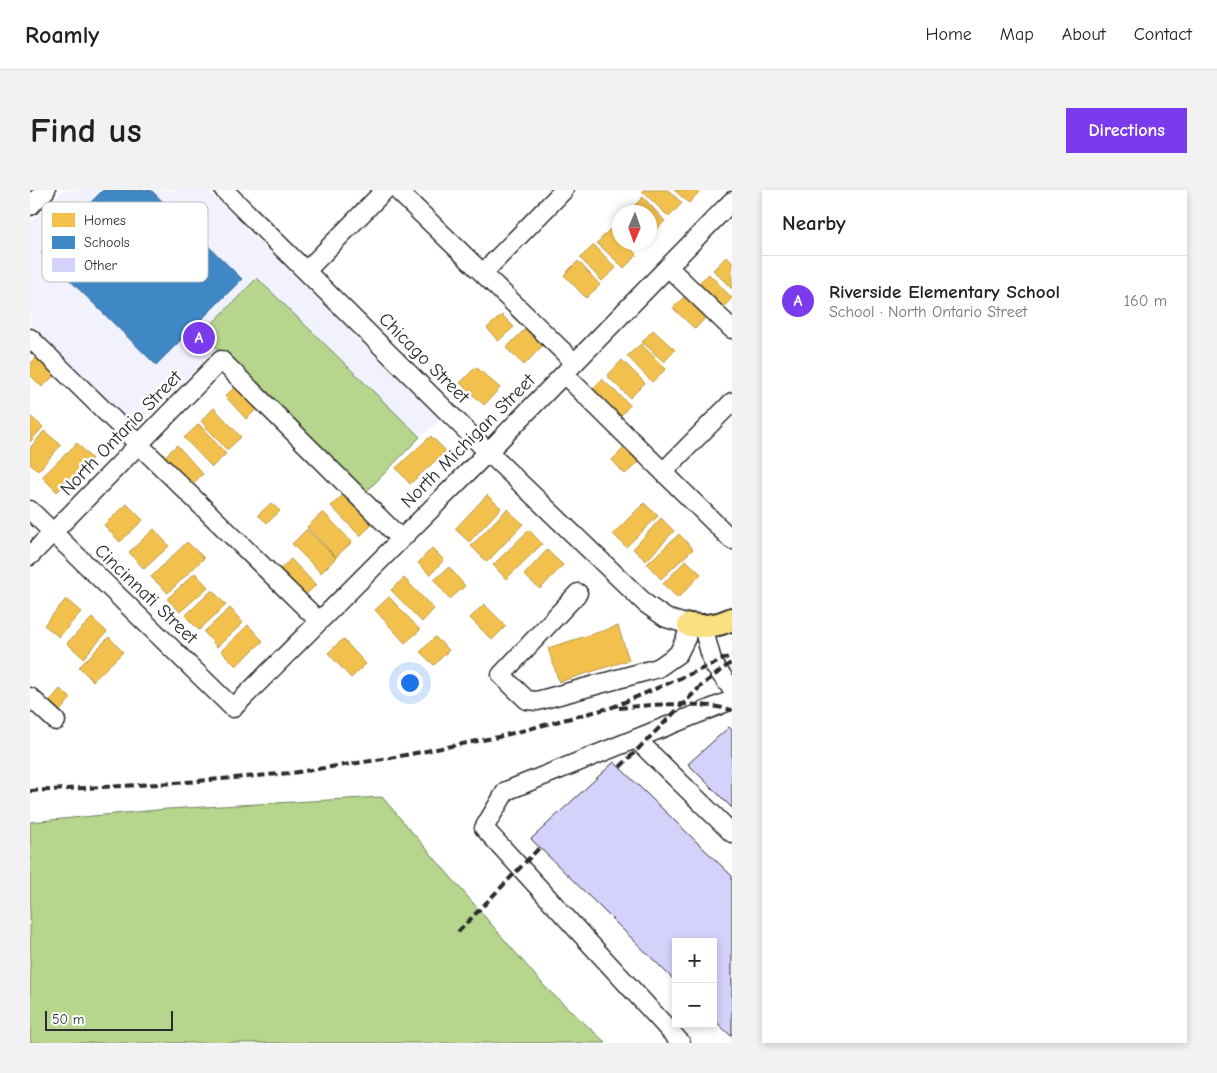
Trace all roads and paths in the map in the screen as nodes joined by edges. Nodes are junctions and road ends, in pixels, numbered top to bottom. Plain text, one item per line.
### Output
1 (46, 190) edge
2 (224, 190) edge
3 (385, 190) edge
4 (397, 190) edge
5 (564, 190) edge
6 (732, 201) edge
7 (30, 206) edge
8 (668, 267) junction
9 (306, 271) junction
10 (482, 273) junction
11 (732, 330) edge
12 (30, 338) edge
13 (569, 368) junction
14 (732, 402) edge
15 (139, 444) junction
16 (488, 452) junction
17 (663, 472) junction
18 (30, 510) edge
19 (53, 532) junction
20 (401, 539) junction
21 (732, 540) edge
22 (30, 556) edge
23 (578, 594) dead end
24 (732, 619) edge
25 (319, 621) junction
26 (696, 626) junction
27 (732, 689) edge
28 (30, 697) edge
29 (732, 700) edge
30 (233, 708) joint
31 (56, 722) dead end
32 (636, 739) junction
33 (732, 833) edge
34 (681, 1043) edge

1 - 7 street
2 - 9 street, Chicago Street
3 - 9 street
4 - 10 street
5 - 10 street
6 - 8 street, North Michigan Street
8 - 11 street
8 - 13 street, North Michigan Street
9 - 16 street, Chicago Street
10 - 13 street
12 - 15 street
13 - 16 street, North Michigan Street
13 - 17 street
14 - 17 street
15 - 19 street, North Ontario Street
15 - 20 street, North Ontario Street
15 - 25 street
16 - 20 street, North Michigan Street
16 - 26 street, Chicago Street
17 - 21 street
18 - 19 street, Cincinnati Street
19 - 22 street, North Ontario Street
19 - 30 street, Cincinnati Street
20 - 25 street, North Michigan Street
23 - 26 street
24 - 26 main road
25 - 30 street, North Michigan Street
26 - 27 street
28 - 31 street
29 - 32 street
32 - 33 street
32 - 34 street

